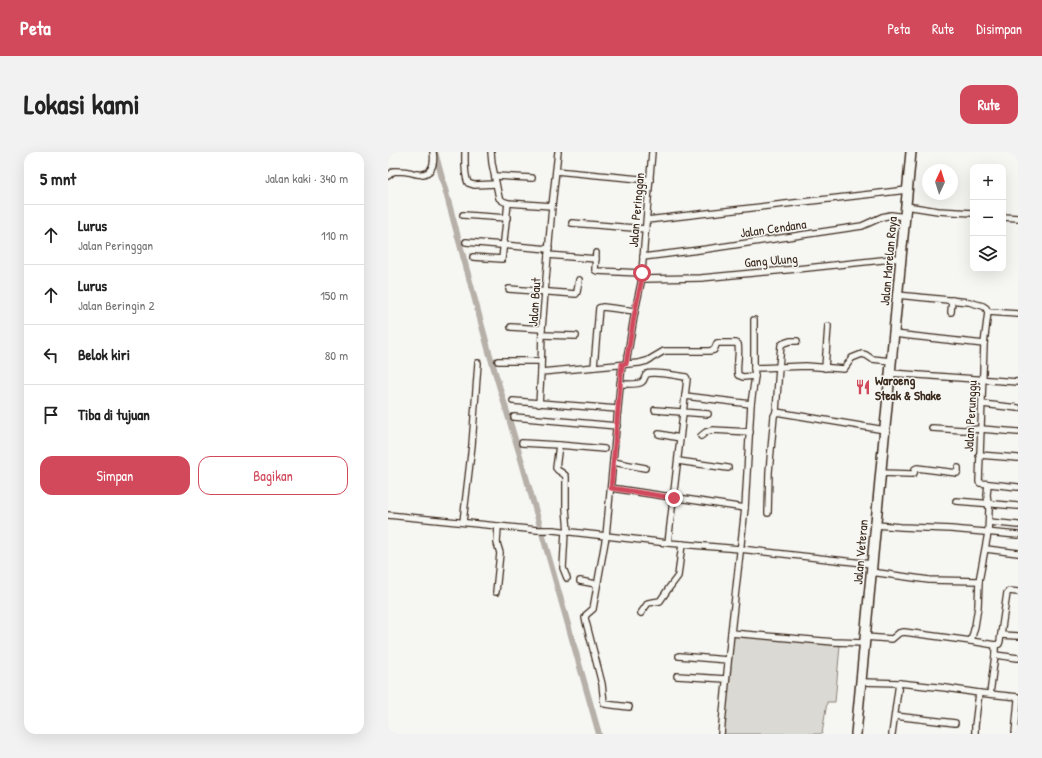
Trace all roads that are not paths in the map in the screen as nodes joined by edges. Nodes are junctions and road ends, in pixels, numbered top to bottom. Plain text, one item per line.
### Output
1 (432, 152) edge
2 (466, 152) edge
3 (491, 152) edge
4 (558, 152) edge
5 (652, 152) edge
6 (911, 152) edge
7 (556, 171) junction
8 (388, 176) edge
9 (495, 176) junction
10 (532, 178) dead end
11 (650, 180) junction
12 (496, 184) junction
13 (907, 190) junction
14 (508, 203) junction
15 (552, 206) junction
16 (906, 206) junction
17 (970, 214) edge
18 (462, 215) dead end
19 (905, 217) junction
20 (1006, 217) edge
21 (507, 218) junction
22 (1018, 218) edge
23 (647, 220) junction
24 (572, 223) dead end
25 (646, 229) junction
26 (466, 242) dead end
27 (504, 245) junction
28 (548, 252) junction
29 (643, 257) junction
30 (473, 258) dead end
31 (901, 258) junction
32 (642, 276) junction
33 (580, 280) dead end
34 (508, 289) dead end
35 (546, 292) junction
36 (897, 295) junction
37 (952, 300) junction
38 (635, 311) junction
39 (951, 312) dead end
40 (988, 312) junction
41 (1018, 314) edge
42 (754, 320) dead end
43 (828, 326) dead end
44 (511, 327) dead end
45 (542, 332) junction
46 (894, 334) junction
47 (576, 336) dead end
48 (797, 341) dead end
49 (984, 344) junction
50 (498, 361) dead end
51 (541, 361) junction
52 (891, 361) junction
53 (478, 363) dead end
54 (624, 364) junction
55 (779, 367) junction
56 (594, 368) junction
57 (754, 368) junction
58 (825, 368) junction
59 (540, 372) junction
60 (890, 373) junction
61 (755, 376) junction
62 (983, 379) junction
63 (1018, 382) edge
64 (620, 384) junction
65 (685, 396) junction
66 (513, 401) dead end
67 (539, 404) junction
68 (751, 404) junction
69 (982, 404) junction
70 (1018, 408) edge
71 (618, 409) junction
72 (655, 410) dead end
73 (683, 412) junction
74 (776, 412) junction
75 (708, 414) dead end
76 (514, 417) dead end
77 (617, 426) junction
78 (932, 428) dead end
79 (981, 429) junction
80 (885, 430) junction
81 (750, 432) junction
82 (1018, 432) edge
83 (659, 434) dead end
84 (701, 436) dead end
85 (680, 438) junction
86 (522, 443) dead end
87 (559, 445) junction
88 (604, 450) dead end
89 (979, 455) junction
90 (1018, 458) edge
91 (678, 461) junction
92 (613, 462) junction
93 (646, 468) dead end
94 (728, 468) dead end
95 (958, 468) dead end
96 (880, 473) junction
97 (988, 484) junction
98 (1018, 487) edge
99 (611, 488) junction
100 (674, 498) junction
101 (956, 500) dead end
102 (989, 504) junction
103 (1018, 506) edge
104 (745, 508) junction
105 (768, 513) dead end
106 (388, 515) edge
107 (463, 522) junction
108 (989, 522) junction
109 (876, 525) junction
110 (1018, 525) edge
111 (498, 526) junction
112 (566, 532) junction
113 (988, 533) junction
114 (606, 536) junction
115 (1018, 536) edge
116 (668, 543) junction
117 (682, 544) junction
118 (740, 549) junction
119 (986, 549) junction
120 (1018, 553) edge
121 (871, 568) junction
122 (567, 578) dead end
123 (580, 581) dead end
124 (979, 581) junction
125 (596, 584) junction
126 (496, 592) dead end
127 (1018, 592) edge
128 (641, 613) dead end
129 (731, 632) junction
130 (1001, 635) junction
131 (1018, 636) edge
132 (865, 640) junction
133 (971, 640) junction
134 (995, 645) junction
135 (995, 655) junction
136 (679, 656) dead end
137 (1018, 658) edge
138 (728, 660) junction
139 (677, 676) dead end
140 (726, 679) junction
141 (861, 682) junction
142 (899, 683) junction
143 (979, 694) junction
144 (990, 694) junction
145 (1018, 698) edge
146 (629, 707) dead end
147 (894, 716) junction
148 (956, 723) dead end
149 (1017, 727) edge
150 (721, 734) edge
151 (856, 734) edge
152 (892, 734) edge
153 (975, 734) edge
154 (1015, 734) edge

1 - 8 street
2 - 12 street
3 - 9 street
4 - 7 street, Jalan Baut
5 - 11 street, Jalan Peringgan
6 - 13 main road, Jalan Marelan Raya
7 - 11 street
7 - 15 street, Jalan Baut
9 - 10 street
9 - 12 street
11 - 23 street, Jalan Peringgan
12 - 14 street
13 - 16 main road, Jalan Marelan Raya
13 - 23 street
14 - 15 street
14 - 21 street
15 - 28 street, Jalan Baut
16 - 17 street
16 - 19 main road, Jalan Marelan Raya
18 - 21 street
19 - 29 street, Jalan Cendana
19 - 31 main road, Jalan Marelan Raya
20 - 22 street
21 - 27 street
23 - 25 street, Jalan Peringgan
24 - 25 street
25 - 29 street, Jalan Peringgan
26 - 27 street
27 - 28 street
27 - 30 street
28 - 32 street, Gang Ulung
28 - 35 street, Jalan Baut
29 - 32 street, Jalan Peringgan
31 - 32 street, Gang Ulung
31 - 36 main road, Jalan Marelan Raya
32 - 38 street, Jalan Peringgan
33 - 35 street
34 - 35 street
35 - 45 street, Jalan Baut
36 - 37 street
36 - 46 main road, Jalan Marelan Raya
37 - 39 street
37 - 40 street
38 - 54 street, Jalan Peringgan
38 - 56 street
40 - 41 street
40 - 49 street, Jalan Perunggu
42 - 57 street
43 - 58 street
44 - 45 street
45 - 47 street
45 - 51 street, Jalan Baut
46 - 49 street
46 - 52 main road, Jalan Marelan Raya
48 - 55 street
49 - 62 street, Jalan Perunggu
50 - 51 street
51 - 59 street, Jalan Baut
52 - 58 street
52 - 60 main road, Jalan Marelan Raya
53 - 107 street
54 - 56 street
54 - 61 street
54 - 64 street, Jalan Peringgan
55 - 57 street
55 - 58 street
55 - 74 street
56 - 59 street
57 - 61 street
59 - 67 street, Jalan Baut
60 - 62 street
60 - 80 main road, Jalan Veteran
61 - 68 street
62 - 63 street
62 - 69 street, Jalan Perunggu
64 - 65 street
64 - 71 street, Jalan Peringgan
65 - 68 street
65 - 73 street
66 - 67 street
67 - 71 street
68 - 81 street
69 - 70 street
69 - 79 street, Jalan Perunggu
71 - 77 street, Jalan Peringgan
72 - 73 street
73 - 75 street
73 - 85 street
74 - 80 street
74 - 105 street
76 - 77 street
77 - 92 street, Jalan Peringgan
78 - 79 street
79 - 82 street
79 - 89 street, Jalan Perunggu
80 - 96 main road, Jalan Veteran
81 - 84 street
81 - 104 street
83 - 85 street
85 - 91 street
86 - 87 street
87 - 88 street
87 - 112 street
89 - 90 street
89 - 97 street, Jalan Perunggu
91 - 94 street
91 - 100 street
92 - 93 street
92 - 99 street, Jalan Peringgan
95 - 96 street
96 - 109 main road, Jalan Veteran
97 - 98 street
97 - 102 street
99 - 100 street
99 - 114 street, Jalan Peringgan
100 - 104 street
100 - 116 street
101 - 102 street
102 - 103 street
102 - 108 street
104 - 118 street
106 - 107 street
107 - 111 street
108 - 110 street
108 - 113 street
109 - 113 street
109 - 121 main road, Jalan Veteran
111 - 112 street
111 - 126 street
112 - 114 street
112 - 122 street
113 - 115 street
113 - 119 street
114 - 116 street
114 - 125 street, Jalan Peringgan
116 - 117 street
117 - 118 street
117 - 128 street
118 - 121 street
118 - 129 street
119 - 120 street
119 - 124 street
121 - 124 street
121 - 132 main road, Jalan Veteran
123 - 125 street
124 - 133 street
125 - 146 street, Jalan Peringgan
127 - 130 street
129 - 132 street
129 - 138 street
130 - 131 street
130 - 134 street
132 - 133 street
132 - 141 main road, Jalan Veteran
133 - 134 street
134 - 135 street
135 - 137 street
135 - 144 street
136 - 138 street
138 - 140 street
139 - 140 street
140 - 150 street
141 - 142 street
141 - 151 main road, Jalan Veteran
142 - 143 street
142 - 147 street
143 - 144 street
143 - 153 street
144 - 145 street
145 - 149 street
147 - 148 street
147 - 152 street
149 - 154 street

